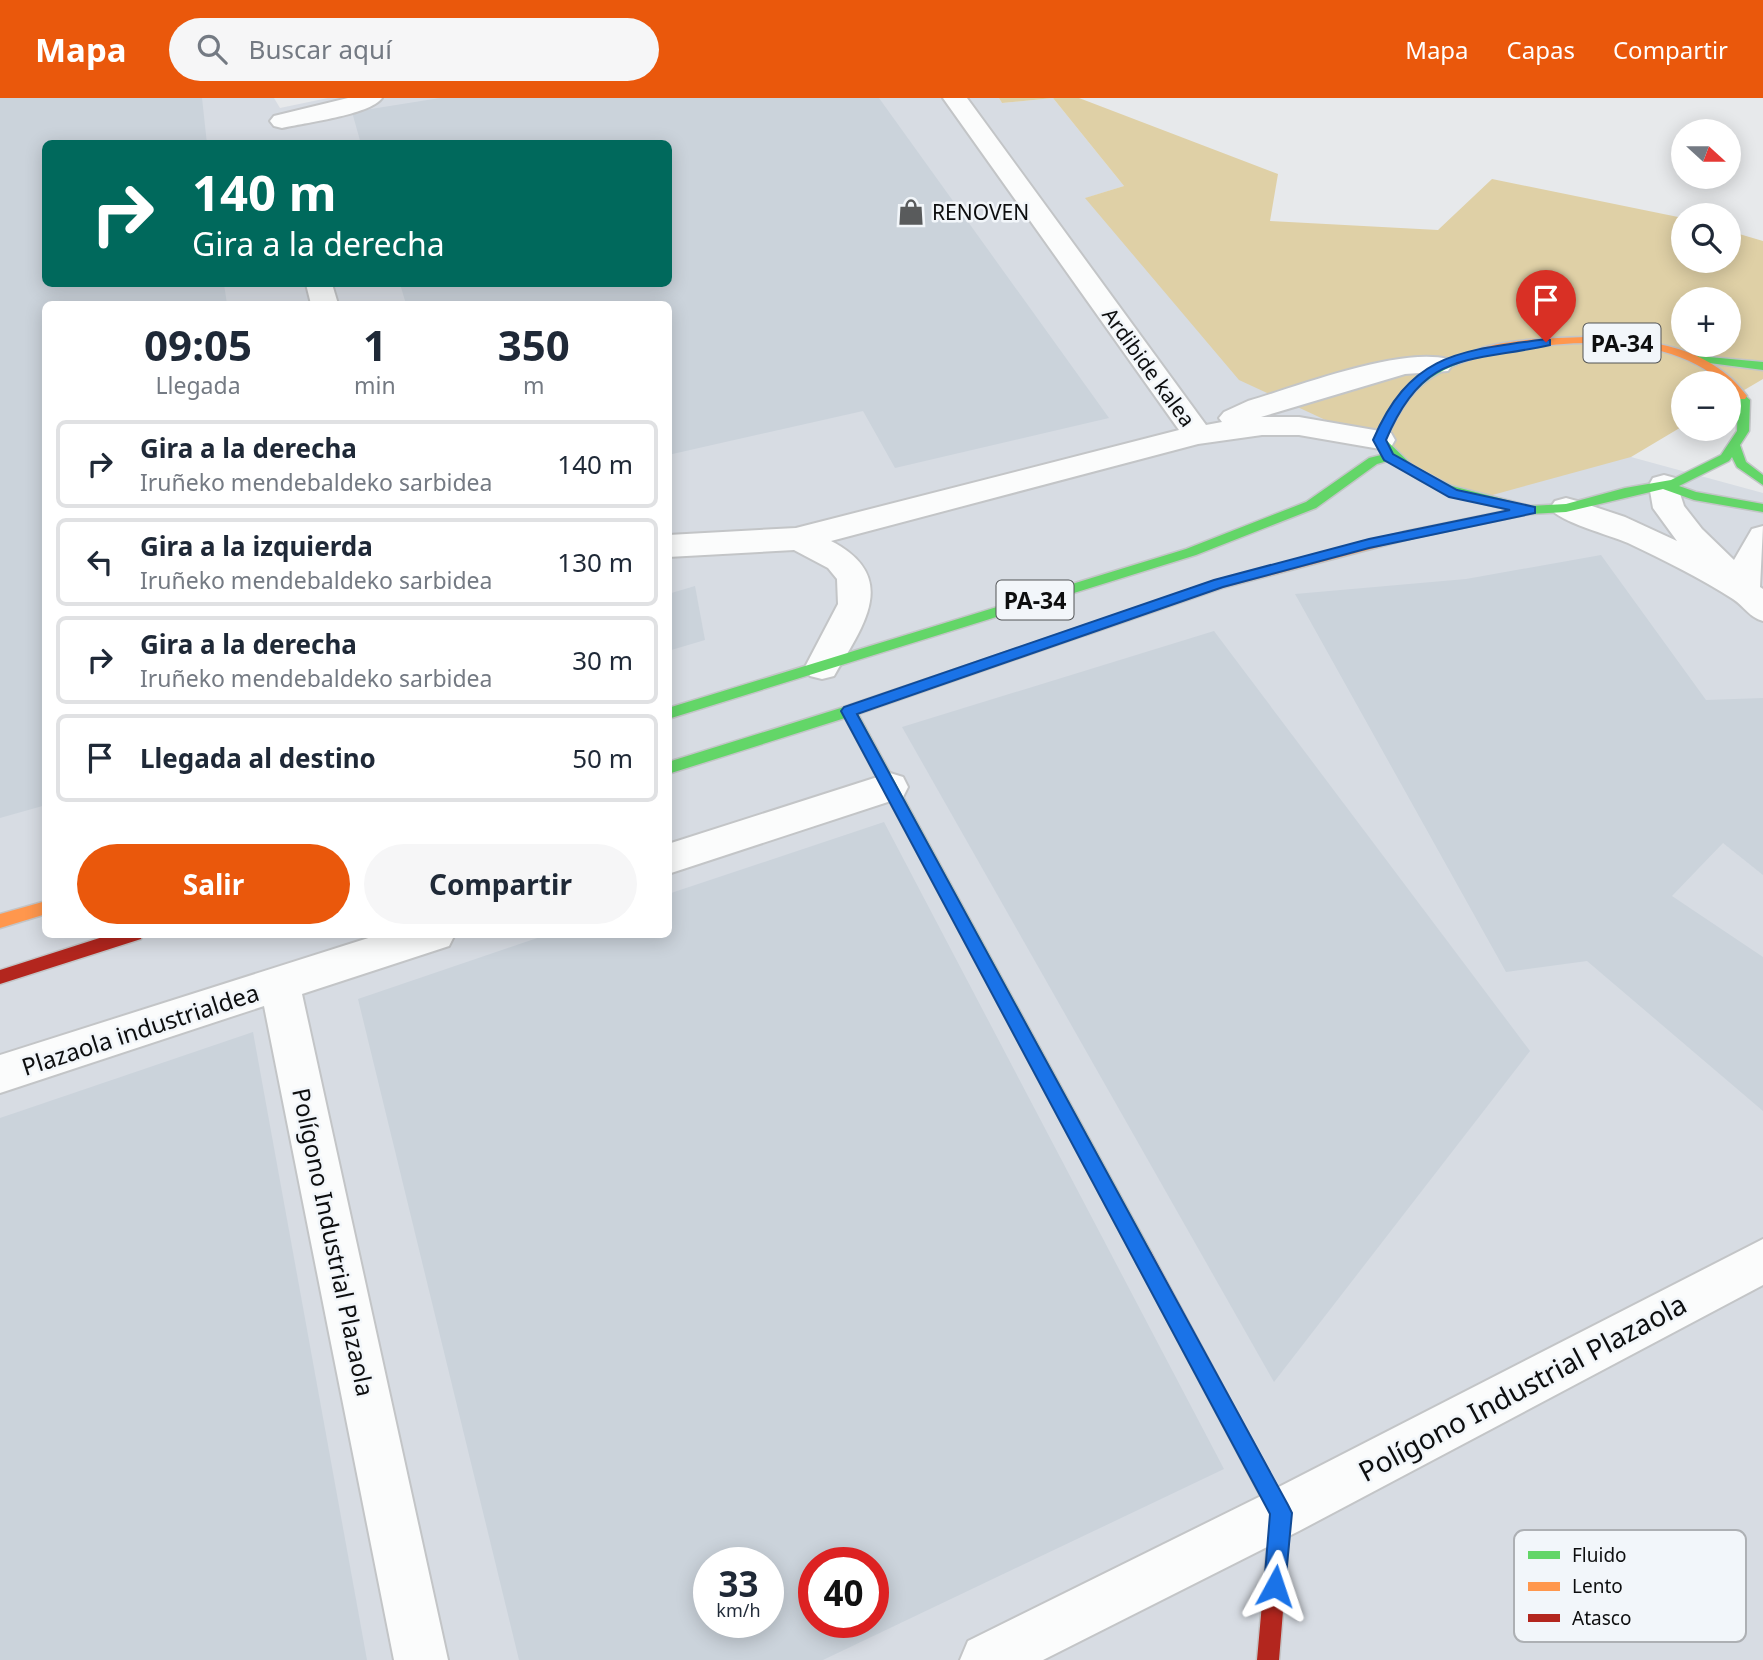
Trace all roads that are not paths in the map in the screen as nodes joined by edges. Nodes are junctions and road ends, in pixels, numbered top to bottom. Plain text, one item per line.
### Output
1 (274, 98) edge
2 (370, 98) edge
3 (954, 98) edge
4 (285, 132) edge
5 (1696, 359) junction
6 (1438, 365) junction
7 (1763, 366) edge
8 (1763, 414) edge
9 (1743, 430) junction
10 (1198, 435) junction
11 (1734, 445) junction
12 (1384, 448) junction
13 (1763, 481) edge
14 (1664, 485) junction
15 (1566, 508) junction
16 (1763, 508) edge
17 (1530, 510) junction
18 (1763, 537) edge
19 (796, 539) junction
20 (672, 546) edge
21 (1753, 600) edge
22 (821, 667) junction
23 (849, 711) junction
24 (672, 713) edge
25 (672, 767) edge
26 (890, 787) junction
27 (672, 858) edge
28 (42, 908) edge
29 (0, 921) edge
30 (122, 938) edge
31 (423, 938) edge
32 (0, 976) edge
33 (280, 985) junction
34 (0, 1074) edge
35 (1763, 1261) edge
36 (1281, 1513) junction
37 (421, 1660) edge
38 (987, 1660) edge
39 (1268, 1660) edge

1 - 4 street
2 - 4 street
3 - 10 street, Ardibide kalea
5 - 6 main road, PA-34
5 - 7 main road
5 - 9 main road, PA-34
6 - 10 street
6 - 12 main road, PA-34
8 - 9 main road
9 - 11 main road, PA-34
10 - 12 street
10 - 19 street, Ardibide kalea
11 - 13 main road
11 - 14 main road, PA-34
12 - 17 main road, PA-34
12 - 22 main road, PA-34
14 - 15 main road, PA-34
14 - 16 main road
14 - 21 street
15 - 17 main road, PA-34
15 - 21 street
17 - 23 main road, PA-34
18 - 21 street
19 - 20 street, Ardibide kalea
19 - 22 street, Ardibide kalea
22 - 24 main road, PA-34
23 - 25 main road, PA-34
23 - 26 main road
26 - 27 street
26 - 36 main road
28 - 29 main road
30 - 32 main road
31 - 33 street
33 - 34 street, Plazaola industrialdea
33 - 37 street, Polígono Industrial Plazaola
35 - 36 street, Polígono Industrial Plazaola
36 - 38 street, Polígono Industrial Plazaola
36 - 39 main road

